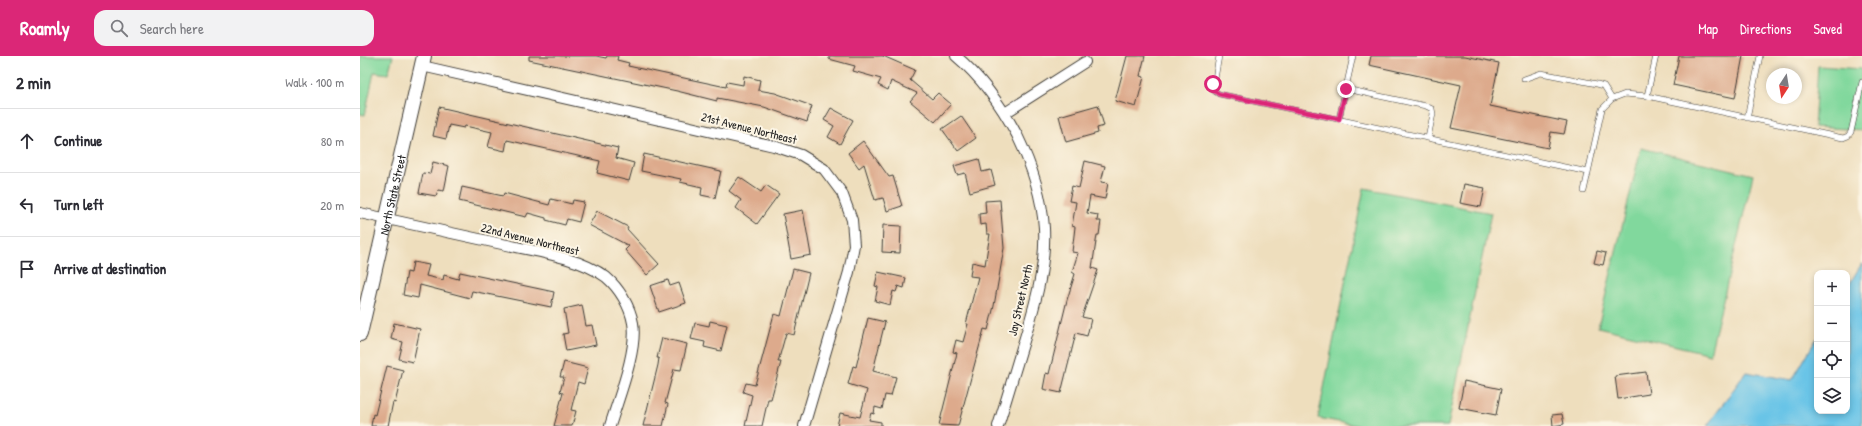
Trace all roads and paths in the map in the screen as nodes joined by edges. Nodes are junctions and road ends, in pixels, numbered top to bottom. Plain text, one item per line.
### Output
1 (956, 56) edge
2 (1219, 56) edge
3 (1353, 56) edge
4 (1656, 56) edge
5 (1760, 56) edge
6 (423, 61) edge
7 (1085, 62) dead end
8 (1524, 79) dead end
9 (1862, 82) edge
10 (1346, 89) junction
11 (1647, 96) junction
12 (1612, 99) junction
13 (1005, 113) junction
14 (1747, 118) junction
15 (1339, 119) junction
16 (1428, 138) junction
17 (1588, 172) junction
18 (1584, 190) dead end
19 (360, 213) edge
20 (386, 219) junction
21 (360, 334) edge
22 (610, 426) edge
23 (804, 426) edge
24 (998, 426) edge

1 - 13 street, Jay Street North
2 - 15 lane
3 - 10 lane
4 - 11 lane
5 - 14 lane
6 - 20 street, North State Street
6 - 23 street, 21st Avenue Northeast
7 - 13 street
8 - 12 lane
9 - 14 lane
10 - 15 lane
10 - 16 lane
11 - 12 lane
11 - 14 lane
12 - 17 lane
13 - 24 street, Jay Street North
15 - 16 lane
16 - 17 lane
17 - 18 lane
19 - 20 street, 22nd Avenue Northeast
20 - 21 street, North State Street
20 - 22 street, 22nd Avenue Northeast

